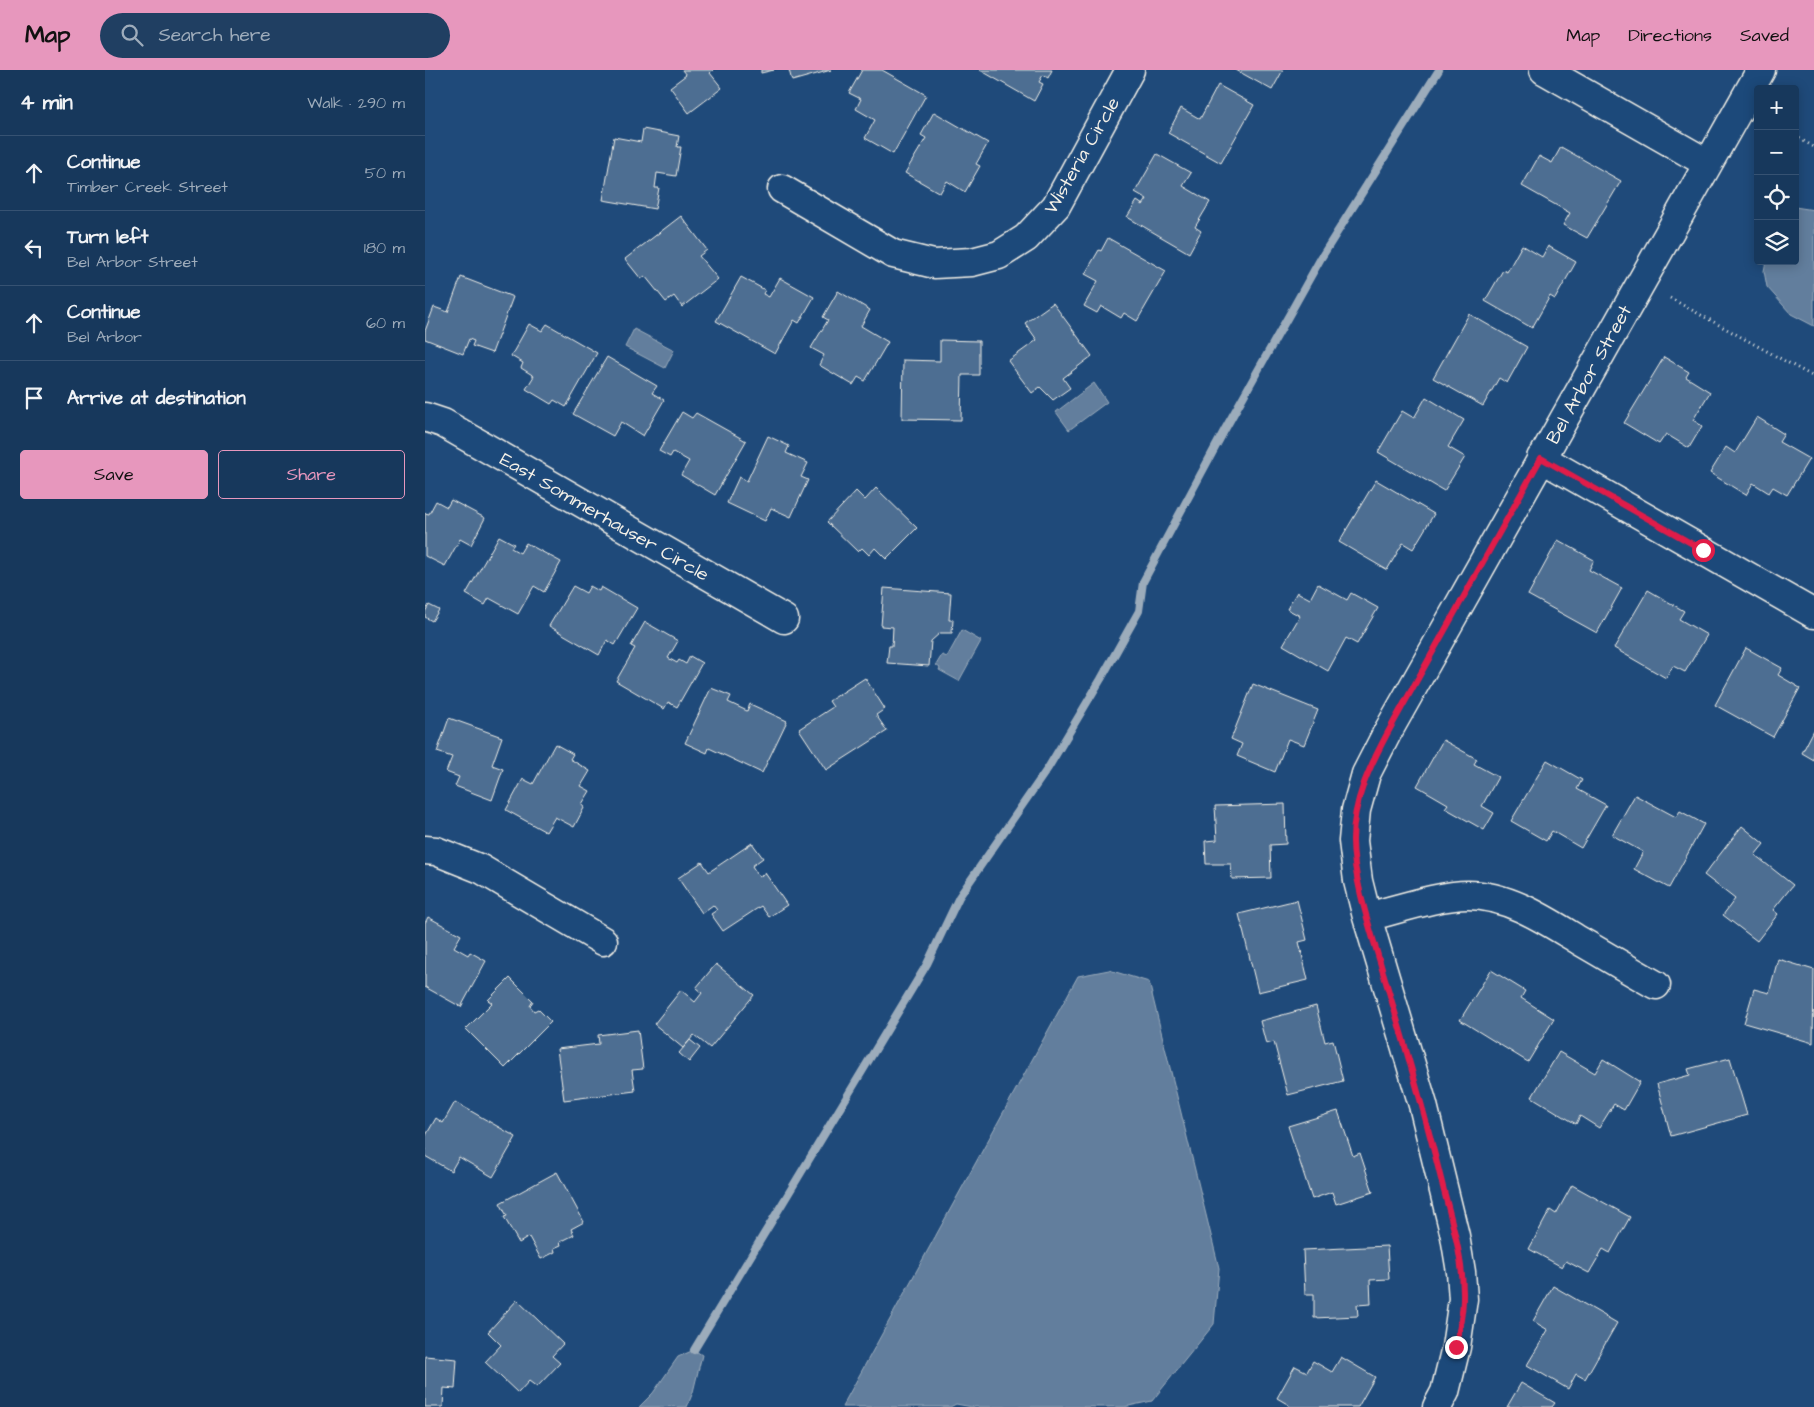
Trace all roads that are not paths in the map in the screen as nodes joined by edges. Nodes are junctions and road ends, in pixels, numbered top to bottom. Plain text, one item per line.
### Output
1 (1129, 70) edge
2 (1544, 70) edge
3 (1761, 70) edge
4 (1707, 163) junction
5 (782, 189) dead end
6 (425, 417) edge
7 (1541, 458) junction
8 (1814, 614) edge
9 (784, 619) dead end
10 (425, 850) edge
11 (1367, 917) junction
12 (603, 941) dead end
13 (1657, 986) dead end
14 (1437, 1407) edge

1 - 5 street, Wisteria Circle
2 - 4 street
3 - 4 street, Bel Arbor Street
4 - 7 street, Bel Arbor Street
6 - 9 street, East Sommerhauser Circle
7 - 8 street
7 - 11 street, Bel Arbor Street
10 - 12 street
11 - 13 street
11 - 14 street, Bel Arbor Street

